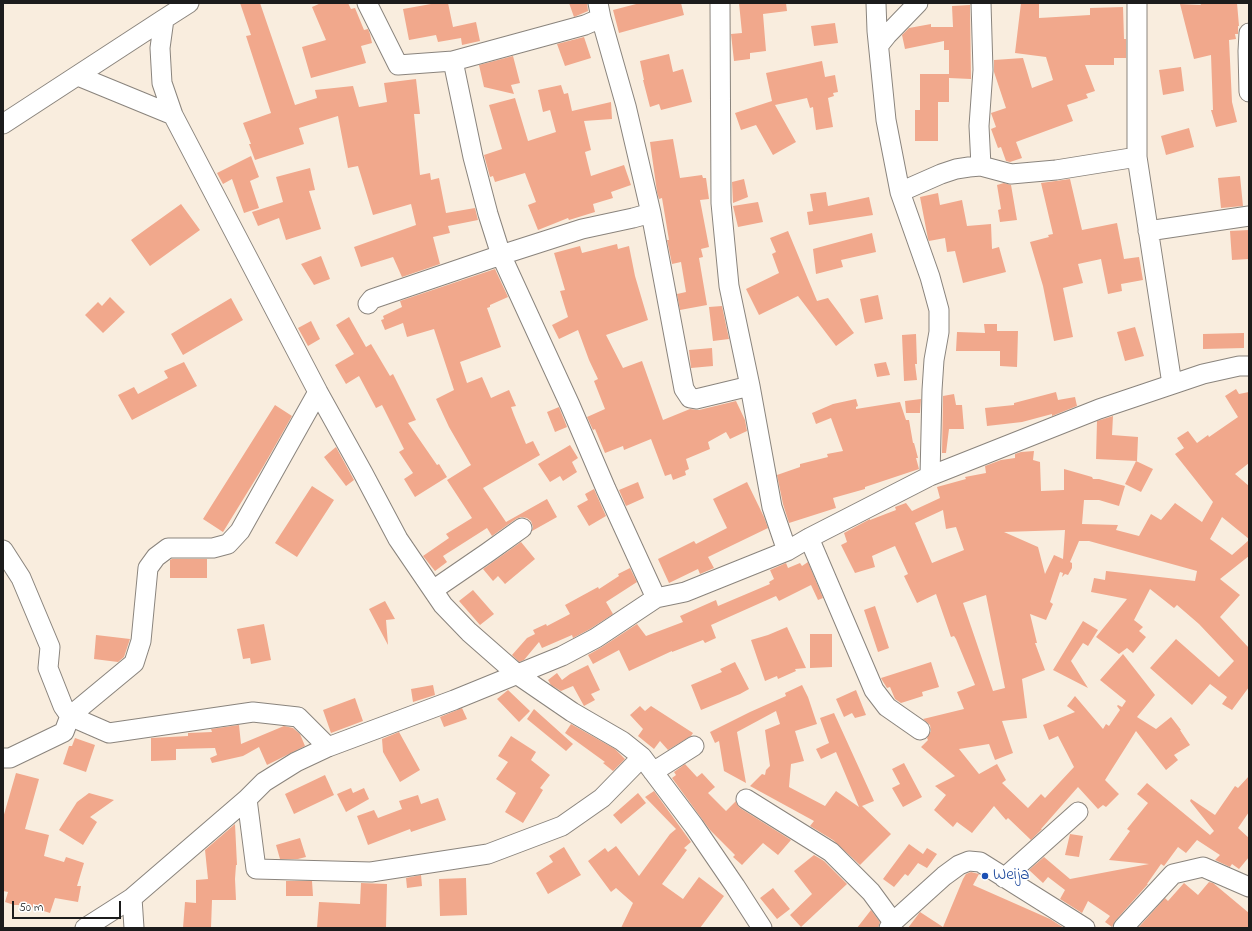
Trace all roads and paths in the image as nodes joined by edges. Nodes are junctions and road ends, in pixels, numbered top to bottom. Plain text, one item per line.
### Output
1 (189, 3) edge
2 (367, 3) edge
3 (720, 3) edge
4 (876, 3) edge
5 (918, 3) edge
6 (980, 3) edge
7 (1137, 3) edge
8 (599, 11) edge
9 (164, 19) junction
10 (1249, 33) edge
11 (879, 45) junction
12 (453, 61) junction
13 (78, 76) junction
14 (1249, 92) edge
15 (173, 115) junction
16 (3, 124) edge
17 (1137, 157) junction
18 (981, 166) junction
19 (900, 192) junction
20 (651, 213) junction
21 (1249, 216) edge
22 (1148, 232) junction
23 (501, 255) junction
24 (368, 304) dead end
25 (1249, 366) edge
26 (1172, 384) junction
27 (750, 386) junction
28 (318, 392) junction
29 (930, 476) junction
30 (522, 528) dead end
31 (809, 538) junction
32 (3, 550) edge
33 (787, 550) junction
34 (433, 590) junction
35 (656, 598) junction
36 (518, 675) junction
37 (70, 716) junction
38 (920, 730) dead end
39 (694, 746) dead end
40 (328, 747) junction
41 (642, 757) junction
42 (3, 758) edge
43 (653, 772) junction
44 (247, 799) junction
45 (746, 799) dead end
46 (1078, 812) dead end
47 (1004, 878) junction
48 (1249, 887) edge
49 (132, 898) junction
50 (891, 925) edge
51 (85, 928) edge
52 (134, 928) edge
53 (762, 928) edge
54 (1085, 928) edge
55 (1123, 928) edge

1 - 9 street
2 - 12 street
3 - 27 street
4 - 11 street
5 - 11 street
6 - 18 street
7 - 17 street
8 - 12 street
8 - 20 street
9 - 13 street
9 - 15 street
10 - 14 street
11 - 19 street
12 - 23 street
13 - 15 street
13 - 16 street
15 - 28 street
17 - 18 street
17 - 22 street
18 - 19 street
19 - 29 street
20 - 23 street
20 - 27 street
21 - 22 street
22 - 26 street
23 - 24 street
23 - 35 street
25 - 26 street
26 - 29 street
27 - 33 street
28 - 34 street
28 - 37 street
29 - 31 street
30 - 34 street
31 - 33 street
31 - 38 street
32 - 37 street
33 - 35 street
34 - 36 street
35 - 36 street
36 - 40 street
36 - 41 street
37 - 40 street
37 - 42 street
39 - 43 street
40 - 44 street
41 - 43 street
41 - 44 street
43 - 53 street
44 - 49 street
45 - 50 street
46 - 47 street
47 - 50 street
47 - 54 street
48 - 55 street
49 - 51 street
49 - 52 street

